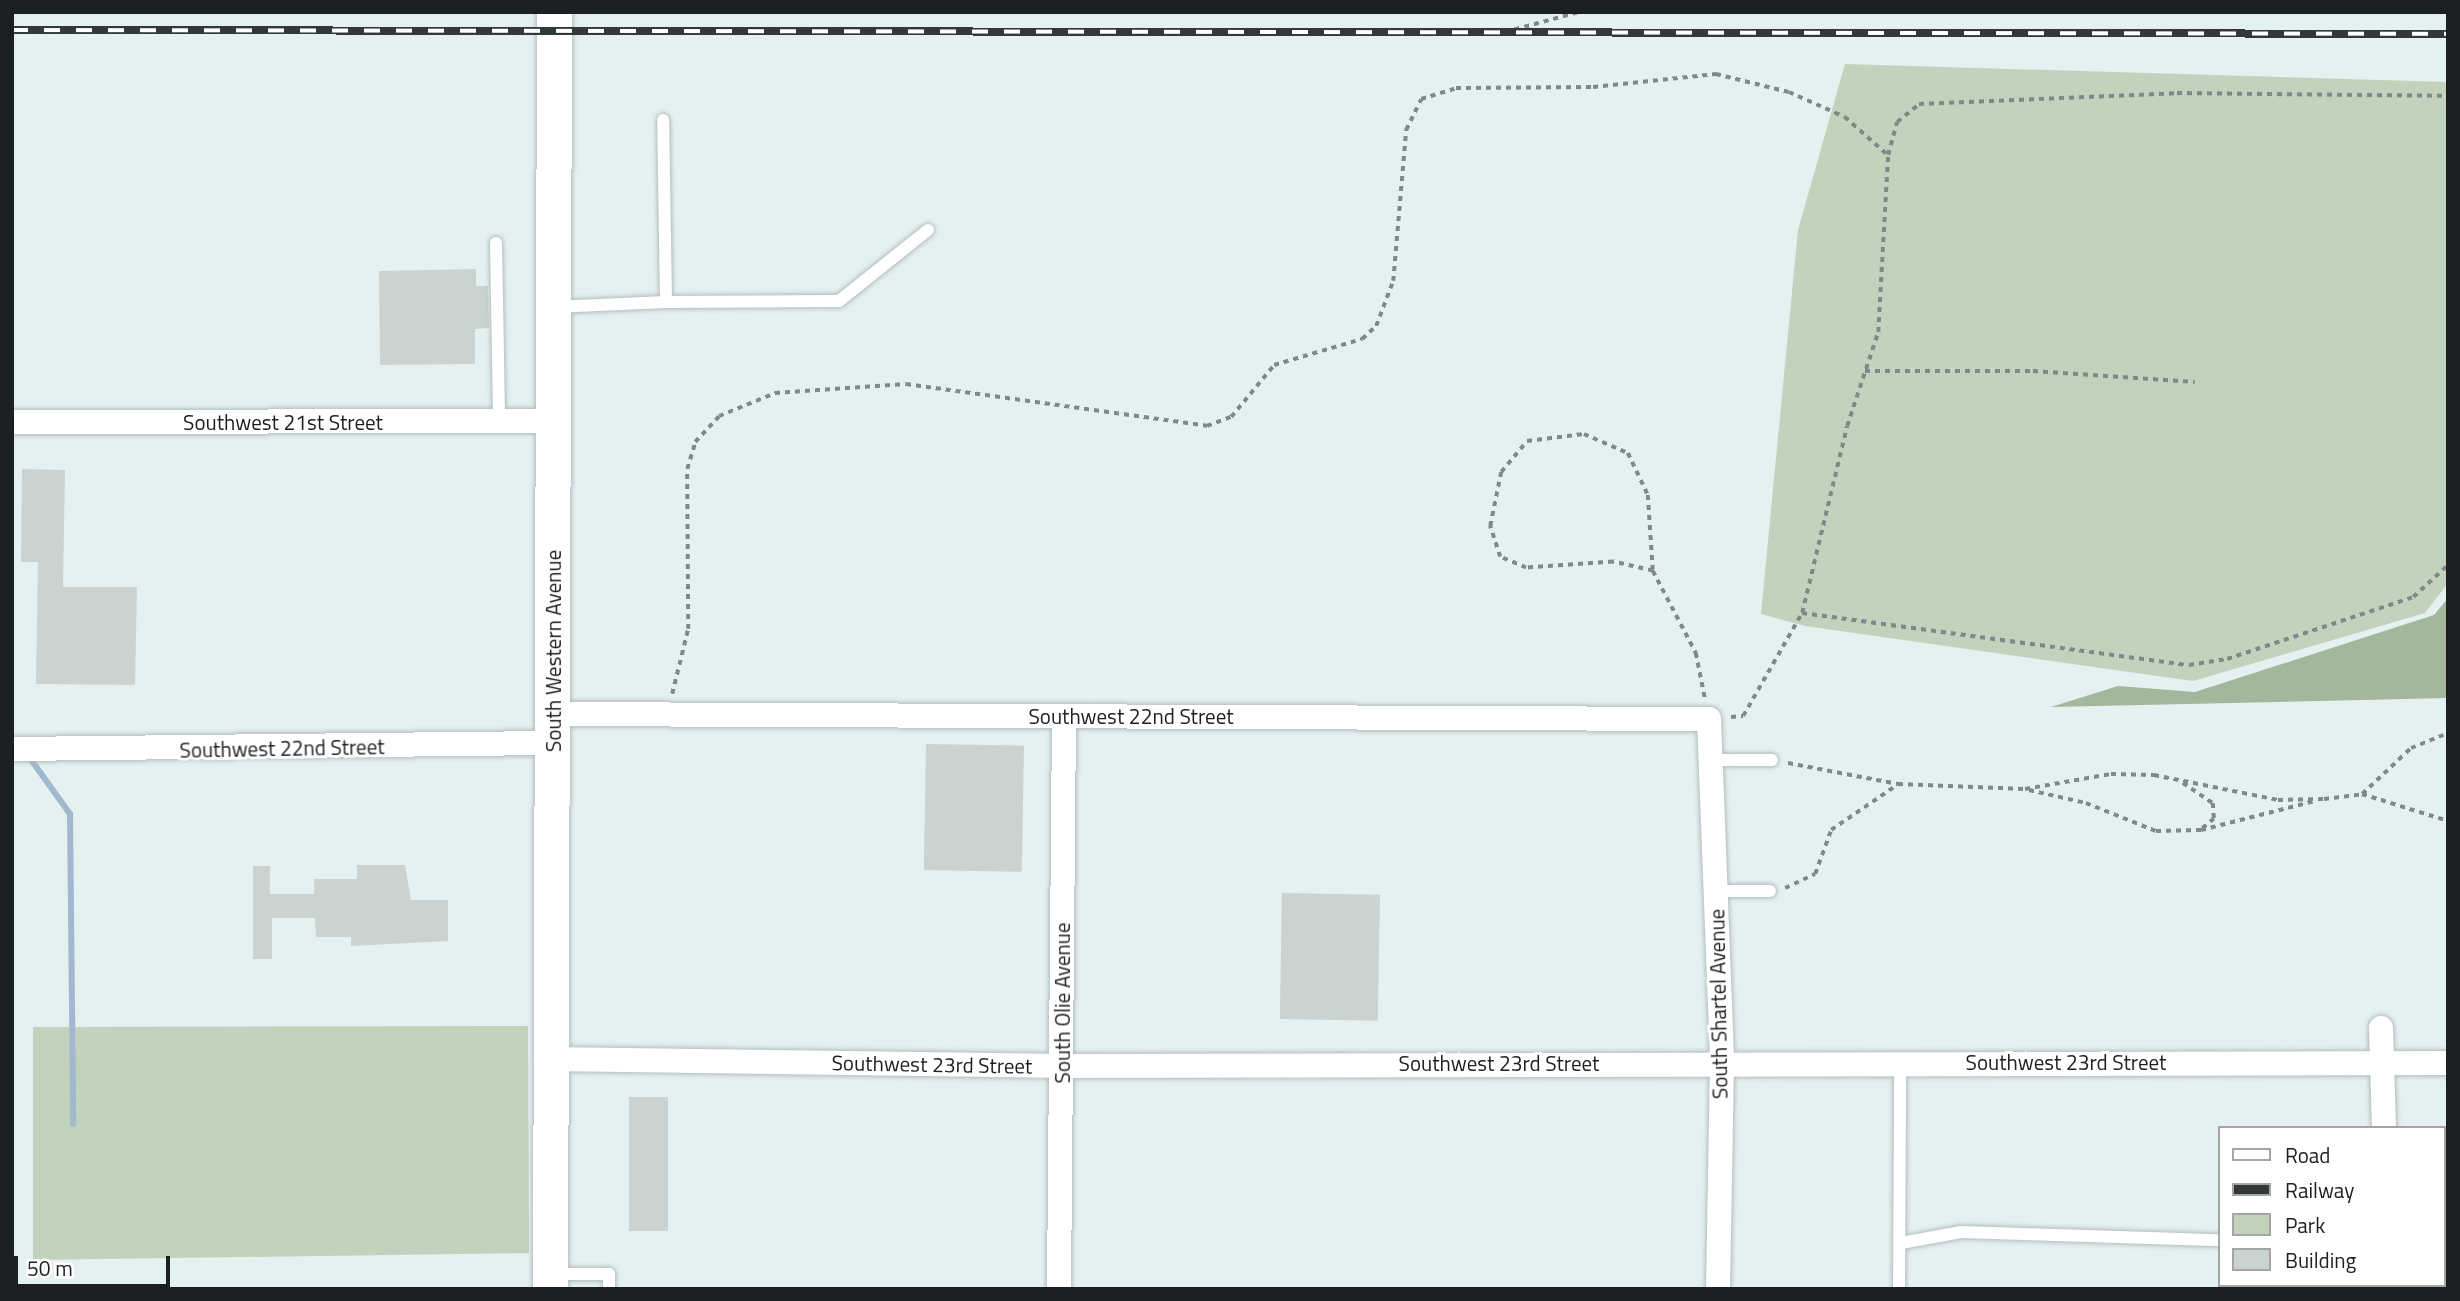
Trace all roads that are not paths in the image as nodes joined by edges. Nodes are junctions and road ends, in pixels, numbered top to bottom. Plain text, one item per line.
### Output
1 (554, 12) edge
2 (663, 120) dead end
3 (928, 230) dead end
4 (496, 243) dead end
5 (666, 302) junction
6 (553, 307) junction
7 (553, 421) junction
8 (12, 422) edge
9 (499, 422) junction
10 (1064, 716) junction
11 (1709, 719) joint
12 (553, 728) junction
13 (12, 749) edge
14 (1711, 760) junction
15 (1772, 760) road end
16 (1716, 891) junction
17 (1770, 891) road end
18 (2381, 1028) dead end
19 (551, 1059) junction
20 (1721, 1062) junction
21 (1900, 1062) junction
22 (2386, 1063) junction
23 (2448, 1063) edge
24 (1062, 1066) junction
25 (2384, 1126) edge
26 (2218, 1240) edge
27 (1901, 1243) junction
28 (550, 1281) edge
29 (609, 1289) edge
30 (1059, 1289) edge
31 (1718, 1289) edge
32 (1899, 1289) edge

1 - 6 main road, South Western Avenue
2 - 5 lane
3 - 5 lane
4 - 9 lane
5 - 6 lane
6 - 7 main road, South Western Avenue
7 - 9 street, Southwest 21st Street
7 - 12 main road, South Western Avenue
8 - 9 street, Southwest 21st Street
10 - 11 street, Southwest 22nd Street
10 - 12 street, Southwest 22nd Street
10 - 24 street, South Olie Avenue
11 - 14 street, South Shartel Avenue
12 - 13 street, Southwest 22nd Street
12 - 19 main road, South Western Avenue
14 - 15 lane
14 - 16 street, South Shartel Avenue
16 - 17 lane
16 - 20 street, South Shartel Avenue
18 - 22 street
19 - 24 street, Southwest 23rd Street
19 - 28 main road, South Western Avenue
20 - 21 street, Southwest 23rd Street
20 - 24 street, Southwest 23rd Street
20 - 31 street, South Shartel Avenue
21 - 22 street, Southwest 23rd Street
21 - 27 lane
22 - 23 street, Southwest 23rd Street
22 - 25 street
24 - 30 street, South Olie Avenue
26 - 27 lane
27 - 32 lane
28 - 29 lane

